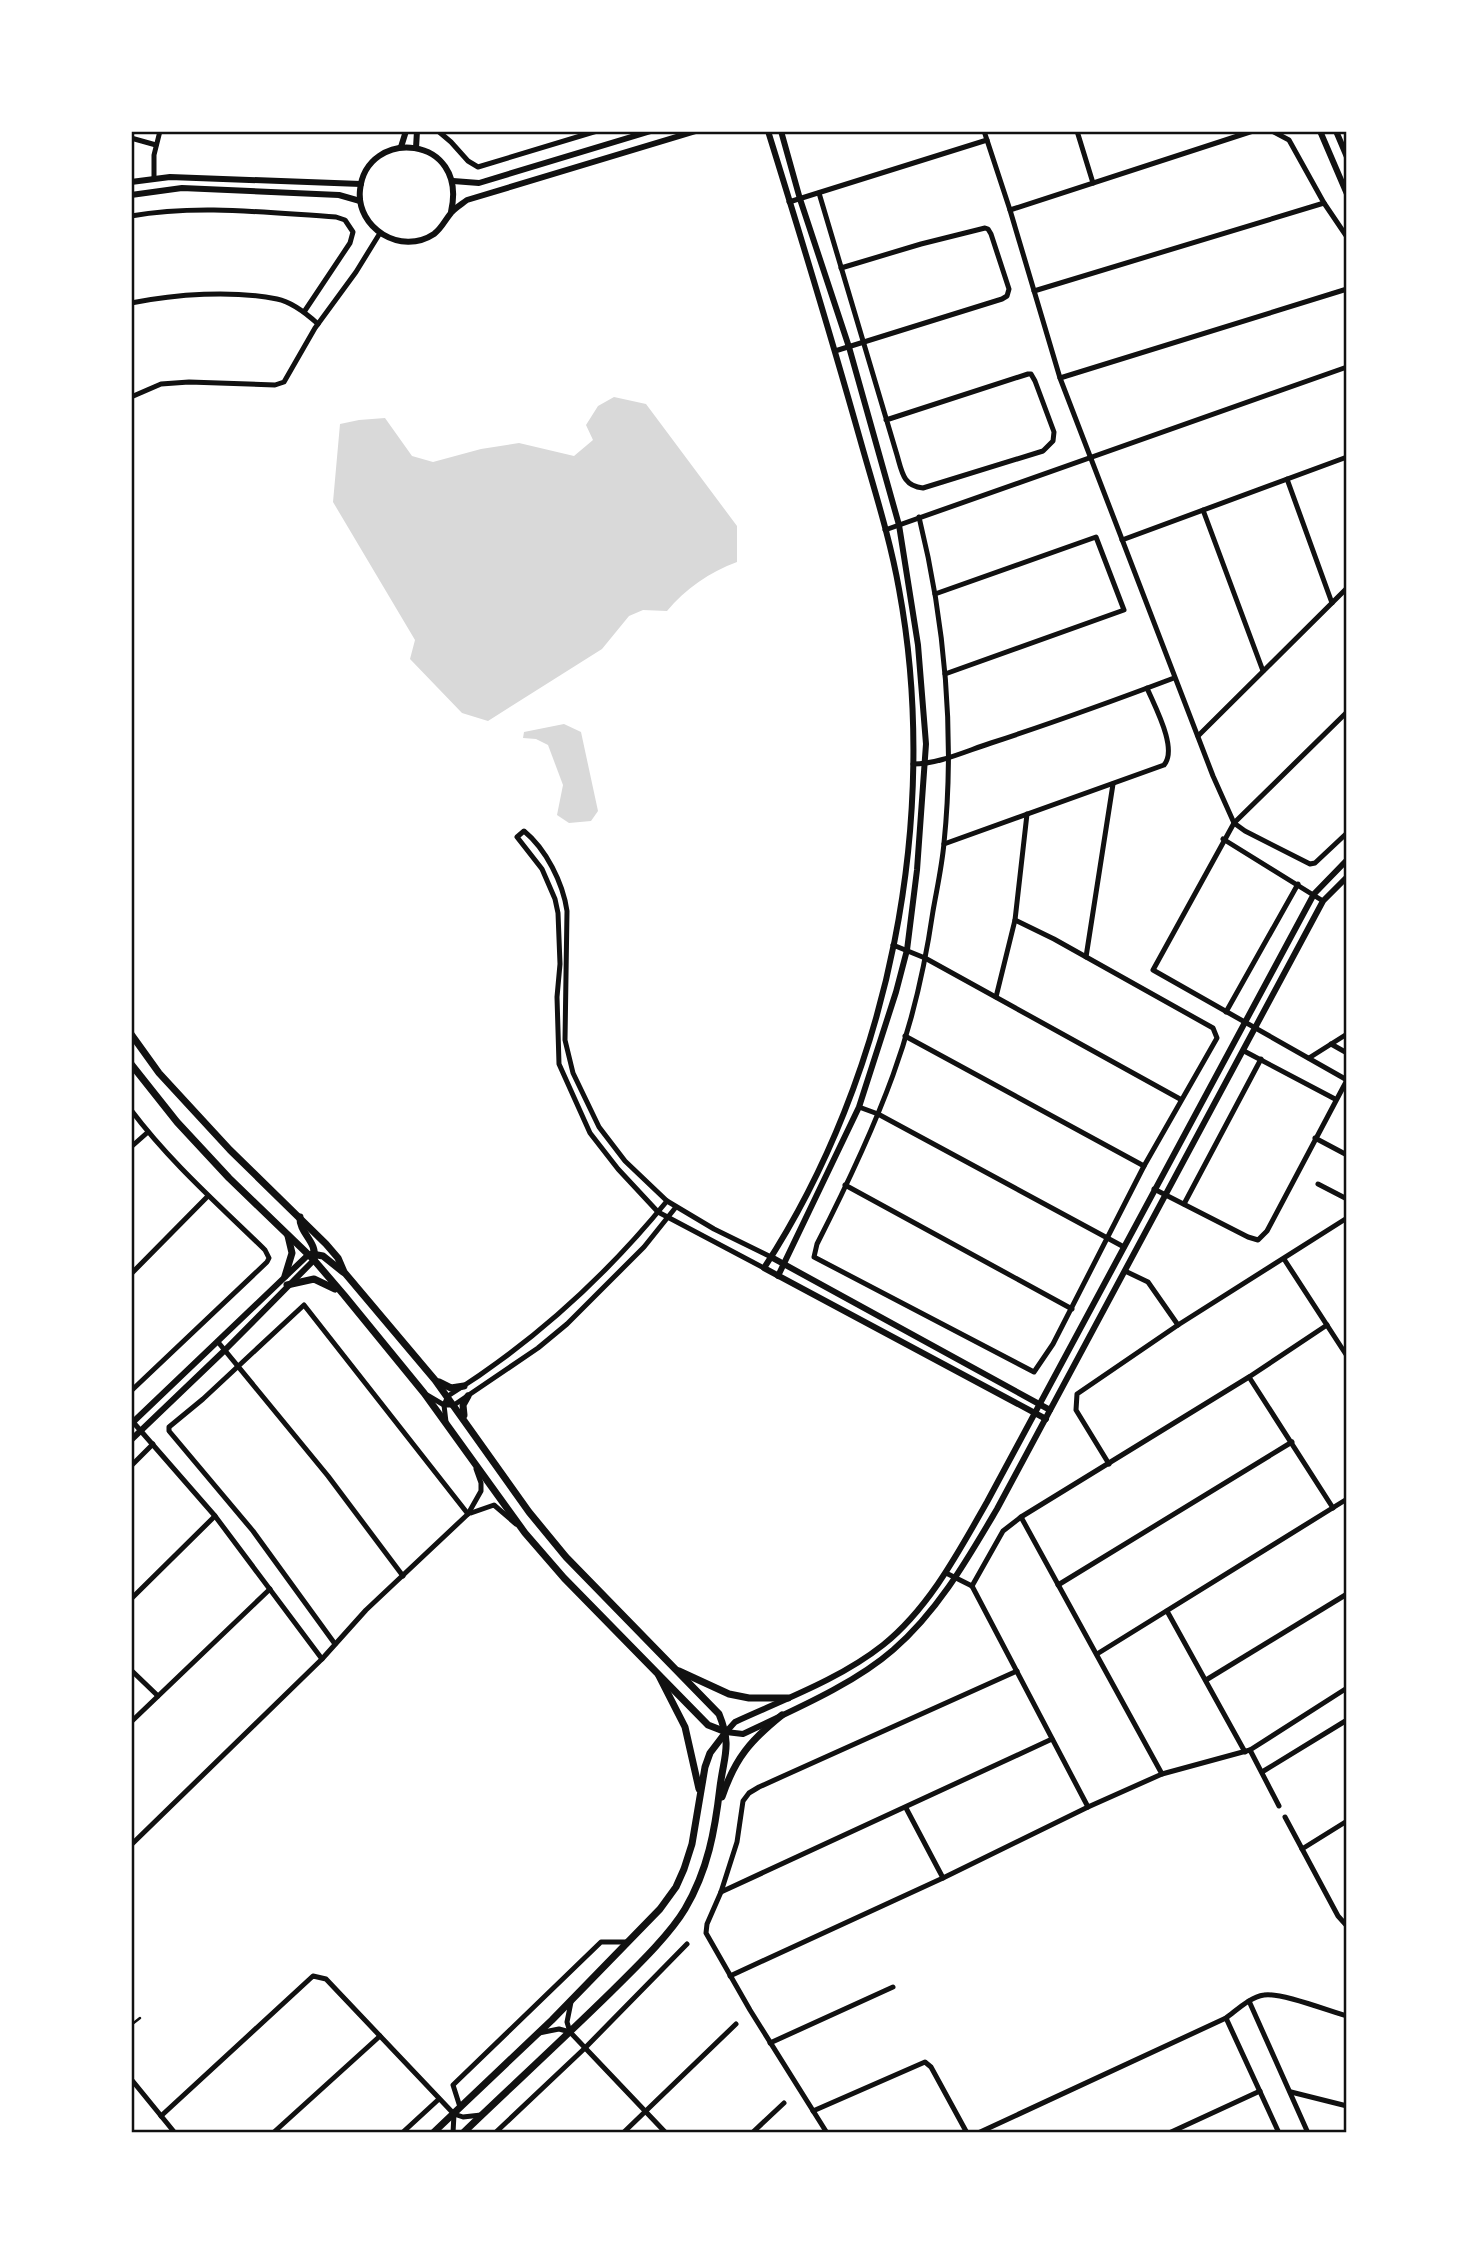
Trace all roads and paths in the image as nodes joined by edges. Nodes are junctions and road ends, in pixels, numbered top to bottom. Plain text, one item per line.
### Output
1 (160, 131) edge
2 (406, 131) edge
3 (417, 131) edge
4 (438, 131) edge
5 (597, 131) edge
6 (651, 131) edge
7 (696, 131) edge
8 (768, 131) edge
9 (780, 131) edge
10 (984, 131) edge
11 (1077, 131) edge
12 (1253, 131) edge
13 (1272, 131) edge
14 (1320, 131) edge
15 (1336, 131) edge
16 (131, 138) edge
17 (987, 140) junction
18 (156, 145) junction
19 (401, 147) junction
20 (416, 148) junction
21 (1347, 157) edge
22 (154, 177) junction
23 (453, 181) junction
24 (131, 182) edge
25 (1093, 183) junction
26 (361, 184) junction
27 (164, 189) junction
28 (143, 192) junction
29 (819, 193) junction
30 (1347, 194) edge
31 (131, 195) edge
32 (800, 199) junction
33 (360, 201) junction
34 (789, 201) junction
35 (1324, 203) junction
36 (1010, 210) junction
37 (451, 212) junction
38 (131, 216) edge
39 (380, 233) junction
40 (1347, 237) edge
41 (841, 268) junction
42 (1347, 289) edge
43 (1034, 291) junction
44 (131, 303) edge
45 (304, 312) junction
46 (318, 324) junction
47 (864, 342) junction
48 (849, 347) junction
49 (835, 351) junction
50 (1347, 367) edge
51 (1060, 378) junction
52 (131, 397) edge
53 (887, 419) junction
54 (1347, 457) edge
55 (1091, 459) junction
56 (1287, 479) junction
57 (1203, 510) junction
58 (919, 517) junction
59 (900, 525) junction
60 (885, 530) junction
61 (1122, 540) junction
62 (1347, 589) edge
63 (935, 594) junction
64 (1332, 603) junction
65 (1263, 671) junction
66 (945, 674) junction
67 (1174, 678) junction
68 (1147, 688) junction
69 (1347, 712) edge
70 (1198, 736) junction
71 (948, 757) junction
72 (913, 764) junction
73 (926, 764) junction
74 (1113, 784) junction
75 (1027, 814) junction
76 (1234, 822) junction
77 (1347, 833) edge
78 (1223, 839) junction
79 (944, 844) junction
80 (1347, 860) edge
81 (1347, 877) edge
82 (1298, 884) junction
83 (1314, 894) junction
84 (1323, 901) junction
85 (1015, 920) junction
86 (893, 945) junction
87 (907, 950) junction
88 (1086, 957) junction
89 (925, 958) junction
90 (996, 997) junction
91 (1226, 1012) junction
92 (1246, 1022) junction
93 (1256, 1028) junction
94 (131, 1034) edge
95 (1347, 1034) edge
96 (905, 1036) junction
97 (1331, 1044) junction
98 (1244, 1051) junction
99 (1347, 1053) edge
100 (1310, 1058) junction
101 (569, 1059) junction
102 (1261, 1059) junction
103 (559, 1063) junction
104 (131, 1064) edge
105 (576, 1079) junction
106 (1347, 1080) edge
107 (566, 1084) junction
108 (1181, 1099) junction
109 (1335, 1099) junction
110 (859, 1107) junction
111 (131, 1110) edge
112 (878, 1114) junction
113 (148, 1132) junction
114 (1315, 1138) junction
115 (131, 1147) edge
116 (1347, 1155) edge
117 (1144, 1166) junction
118 (1318, 1184) dead end
119 (845, 1185) junction
120 (1154, 1189) junction
121 (1165, 1194) junction
122 (208, 1196) junction
123 (1347, 1199) edge
124 (667, 1201) junction
125 (1184, 1205) junction
126 (676, 1207) junction
127 (658, 1212) junction
128 (300, 1217) junction
129 (667, 1218) junction
130 (1347, 1218) edge
131 (287, 1232) junction
132 (636, 1238) junction
133 (1109, 1238) junction
134 (645, 1247) junction
135 (1125, 1247) junction
136 (312, 1256) junction
137 (771, 1257) junction
138 (1284, 1259) junction
139 (784, 1264) junction
140 (764, 1268) junction
141 (1125, 1271) junction
142 (344, 1272) junction
143 (131, 1274) edge
144 (778, 1276) junction
145 (286, 1281) junction
146 (344, 1295) junction
147 (1072, 1309) junction
148 (559, 1315) junction
149 (567, 1324) junction
150 (1178, 1325) junction
151 (1327, 1325) junction
152 (218, 1342) junction
153 (226, 1349) junction
154 (1347, 1356) edge
155 (238, 1364) junction
156 (1249, 1377) junction
157 (435, 1380) junction
158 (464, 1386) junction
159 (131, 1391) edge
160 (424, 1393) junction
161 (1043, 1395) junction
162 (447, 1396) junction
163 (468, 1396) junction
164 (1026, 1397) junction
165 (1038, 1403) junction
166 (444, 1405) junction
167 (454, 1405) junction
168 (1021, 1407) junction
169 (1050, 1410) junction
170 (1033, 1413) junction
171 (1046, 1419) junction
172 (465, 1420) junction
173 (132, 1423) edge
174 (446, 1423) junction
175 (1027, 1426) junction
176 (141, 1431) junction
177 (131, 1440) edge
178 (1292, 1442) junction
179 (153, 1444) junction
180 (470, 1457) junction
181 (1109, 1464) junction
182 (131, 1466) edge
183 (1347, 1499) edge
184 (1333, 1508) junction
185 (468, 1514) junction
186 (215, 1516) junction
187 (1021, 1517) junction
188 (525, 1532) junction
189 (946, 1573) junction
190 (403, 1576) junction
191 (956, 1578) junction
192 (1058, 1585) junction
193 (972, 1586) junction
194 (270, 1589) junction
195 (1347, 1594) edge
196 (131, 1599) edge
197 (1167, 1611) junction
198 (335, 1644) junction
199 (1097, 1654) junction
200 (322, 1659) junction
201 (654, 1668) junction
202 (675, 1669) junction
203 (131, 1670) edge
204 (1017, 1671) junction
205 (1206, 1680) junction
206 (1347, 1688) edge
207 (158, 1696) junction
208 (788, 1698) junction
209 (782, 1715) junction
210 (1347, 1720) edge
211 (131, 1722) edge
212 (726, 1732) junction
213 (1052, 1739) junction
214 (1247, 1751) junction
215 (1262, 1772) junction
216 (1163, 1774) junction
217 (700, 1793) junction
218 (1279, 1806) dead end
219 (1088, 1807) junction
220 (906, 1808) junction
221 (717, 1814) junction
222 (1286, 1817) dead end
223 (1347, 1821) edge
224 (131, 1845) edge
225 (1302, 1849) junction
226 (943, 1878) junction
227 (720, 1892) junction
228 (1347, 1926) edge
229 (630, 1942) junction
230 (687, 1944) dead end
231 (730, 1976) junction
232 (893, 1987) dead end
233 (1249, 2001) junction
234 (571, 2002) junction
235 (1347, 2016) edge
236 (140, 2018) dead end
237 (1226, 2018) junction
238 (736, 2024) dead end
239 (131, 2025) edge
240 (570, 2032) junction
241 (539, 2033) junction
242 (380, 2036) junction
243 (770, 2043) junction
244 (585, 2048) junction
245 (131, 2079) edge
246 (1260, 2091) junction
247 (1291, 2092) junction
248 (439, 2099) junction
249 (783, 2103) dead end
250 (1347, 2106) edge
251 (460, 2107) junction
252 (645, 2111) junction
253 (813, 2111) junction
254 (453, 2114) junction
255 (482, 2115) junction
256 (161, 2116) junction
257 (175, 2133) edge
258 (273, 2133) edge
259 (402, 2133) edge
260 (433, 2133) edge
261 (453, 2133) edge
262 (463, 2133) edge
263 (495, 2133) edge
264 (623, 2133) edge
265 (666, 2133) edge
266 (752, 2133) edge
267 (827, 2133) edge
268 (967, 2133) edge
269 (978, 2133) edge
270 (1169, 2133) edge
271 (1279, 2133) edge
272 (1308, 2133) edge

1 - 18 street
2 - 19 street
3 - 20 street
4 - 5 street
6 - 23 street
7 - 37 street
8 - 34 street
9 - 32 street
10 - 17 street
11 - 25 street
12 - 25 street
13 - 35 street
14 - 30 street
15 - 21 street
16 - 18 street
17 - 29 street
17 - 36 street
18 - 22 street
19 - 20 street
19 - 26 street
20 - 23 street
22 - 24 street
22 - 26 street
22 - 27 street
22 - 28 street
23 - 37 street
25 - 36 street
26 - 33 street
27 - 28 street
27 - 33 street
28 - 31 street
29 - 32 street
29 - 41 street
32 - 34 street
32 - 48 street
33 - 39 street
34 - 49 street
35 - 40 street
35 - 43 street
36 - 43 street
37 - 39 street
38 - 45 street
39 - 46 street
41 - 47 street
41 - 47 street
42 - 51 street
43 - 51 street
44 - 45 street
45 - 46 street
46 - 52 street
47 - 48 street
47 - 53 street
48 - 49 street
48 - 59 street
49 - 60 street
50 - 55 street
51 - 55 street
53 - 53 street
54 - 56 street
55 - 58 street
55 - 61 street
56 - 57 street
56 - 64 street
57 - 61 street
57 - 65 street
58 - 59 street
58 - 63 street
59 - 60 street
59 - 73 street
60 - 72 street
61 - 67 street
62 - 64 street
63 - 66 street
63 - 66 street
64 - 65 street
65 - 70 street
66 - 71 street
67 - 68 street
67 - 70 street
68 - 71 street
68 - 74 street
69 - 76 street
70 - 76 street
71 - 73 street
71 - 79 street
72 - 73 street
72 - 86 street
73 - 87 street
74 - 75 street
74 - 88 street
75 - 79 street
75 - 85 street
76 - 77 street
76 - 78 street
78 - 82 street
78 - 91 street
79 - 89 street
80 - 83 street
81 - 84 street
82 - 83 street
82 - 91 street
83 - 84 street
83 - 92 street
84 - 93 street
85 - 88 street
85 - 90 street
86 - 87 street
86 - 137 street
87 - 89 street
87 - 110 street
88 - 108 street
89 - 90 street
89 - 96 street
90 - 108 street
91 - 92 street
92 - 93 street
92 - 120 street
93 - 98 street
93 - 100 street
94 - 128 main road
95 - 97 street
96 - 112 street
96 - 117 street
97 - 99 street
97 - 100 street
98 - 102 street
98 - 121 street
100 - 106 street
101 - 103 street
101 - 103 street
101 - 105 street
102 - 109 street
102 - 125 street
103 - 107 street
104 - 131 main road
105 - 107 street
105 - 124 street
106 - 109 street
107 - 127 street
108 - 117 street
109 - 114 street
110 - 112 street
110 - 139 street
111 - 113 street
112 - 119 street
112 - 133 street
113 - 115 street
113 - 122 street
114 - 116 street
114 - 125 street
117 - 133 street
118 - 123 street
119 - 147 street
119 - 147 street
120 - 121 street
120 - 135 street
121 - 125 street
121 - 141 street
122 - 143 street
122 - 159 street
124 - 126 street
124 - 127 street
126 - 129 street
126 - 137 street
127 - 129 street
127 - 132 street
128 - 136 main road
128 - 142 main road
129 - 134 street
129 - 140 street
130 - 138 street
131 - 136 main road
131 - 145 main road
132 - 134 street
132 - 148 street
133 - 135 street
133 - 147 street
134 - 149 street
135 - 161 street
136 - 142 main road
136 - 145 street
136 - 146 main road
137 - 139 street
137 - 140 street
138 - 150 street
138 - 151 street
139 - 144 street
139 - 164 street
140 - 144 street
141 - 150 street
141 - 169 street
142 - 157 main road
144 - 168 street
145 - 146 main road
145 - 152 street
145 - 153 street
146 - 160 main road
148 - 149 street
148 - 158 street
149 - 163 street
150 - 181 street
151 - 154 street
151 - 156 street
152 - 153 street
152 - 173 street
153 - 155 street
153 - 176 street
155 - 185 street
155 - 190 street
155 - 198 street
156 - 178 street
156 - 181 street
157 - 158 main road
157 - 162 main road
158 - 162 street
160 - 166 street
160 - 174 main road
161 - 164 street
161 - 165 street
162 - 166 street
162 - 167 main road
163 - 167 street
163 - 172 main road
164 - 165 street
165 - 169 street
165 - 170 street
166 - 167 street
166 - 174 street
167 - 172 main road
168 - 170 street
168 - 175 street
169 - 171 street
170 - 171 street
170 - 175 street
171 - 191 street
172 - 202 main road
173 - 176 street
174 - 180 main road
175 - 189 street
176 - 177 street
176 - 179 street
178 - 184 street
178 - 192 street
179 - 182 street
179 - 186 street
180 - 185 street
180 - 188 main road
181 - 187 street
183 - 184 street
184 - 197 street
185 - 188 street
185 - 190 street
186 - 194 street
186 - 196 street
187 - 192 street
187 - 193 street
188 - 201 main road
189 - 191 street
189 - 208 street
190 - 198 street
191 - 193 street
191 - 209 street
192 - 199 street
193 - 204 street
194 - 200 street
194 - 207 street
195 - 205 street
197 - 199 street
197 - 205 street
198 - 200 street
199 - 216 street
200 - 224 street
201 - 212 main road
201 - 217 main road
202 - 208 main road
202 - 212 main road
203 - 207 street
204 - 213 street
204 - 227 street
205 - 214 street
206 - 214 street
207 - 211 street
208 - 212 street
209 - 212 street
209 - 221 main road
210 - 215 street
212 - 217 main road
212 - 221 main road
213 - 219 street
213 - 220 street
214 - 215 street
214 - 216 street
215 - 218 street
216 - 219 street
217 - 229 main road
219 - 226 street
220 - 226 street
220 - 227 street
221 - 240 main road
222 - 225 street
223 - 225 street
225 - 228 street
226 - 231 street
227 - 231 street
229 - 234 main road
229 - 251 street
230 - 244 street
231 - 243 street
232 - 243 street
233 - 235 street
233 - 237 street
233 - 247 street
234 - 240 street
234 - 241 main road
236 - 239 lane
237 - 246 street
237 - 269 street
238 - 252 street
240 - 241 street
240 - 244 street
240 - 255 main road
241 - 251 main road
242 - 248 street
242 - 256 street
242 - 258 street
243 - 253 street
244 - 252 street
244 - 263 street
245 - 256 street
246 - 270 street
246 - 271 street
247 - 250 street
247 - 272 street
248 - 254 street
248 - 259 street
249 - 266 street
251 - 254 main road
252 - 264 street
252 - 265 street
253 - 267 street
253 - 268 street
254 - 255 street
254 - 260 main road
254 - 261 street
255 - 262 main road
256 - 257 street

